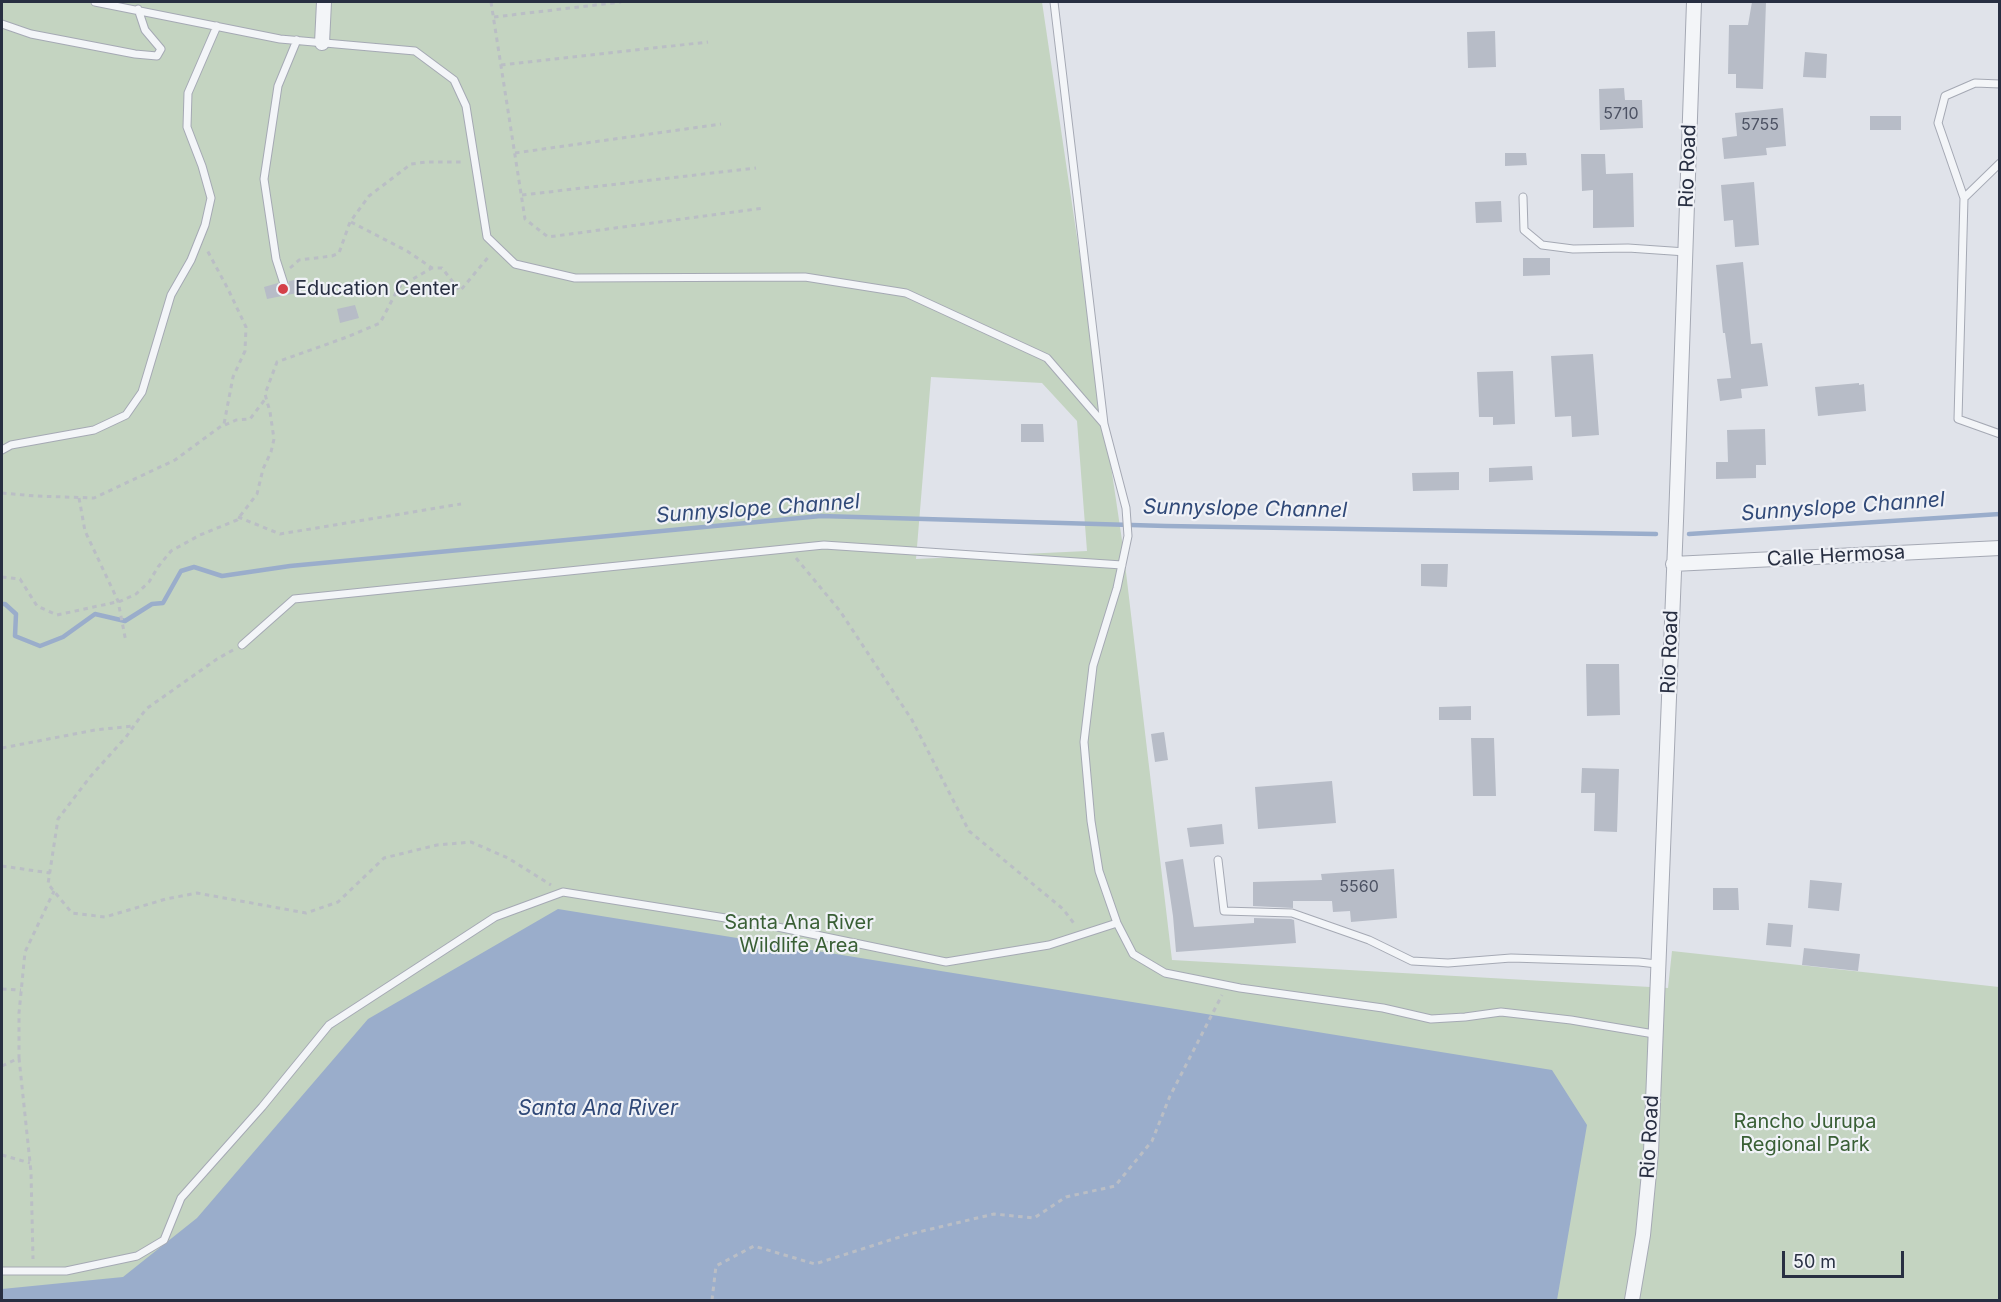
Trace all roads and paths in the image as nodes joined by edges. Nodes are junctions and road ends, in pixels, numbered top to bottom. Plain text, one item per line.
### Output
1 (95, 2) edge
2 (324, 2) edge
3 (491, 2) edge
4 (621, 2) edge
5 (1054, 2) edge
6 (1694, 2) edge
7 (138, 9) junction
8 (494, 17) junction
9 (2, 24) edge
10 (217, 26) junction
11 (297, 40) junction
12 (708, 42) dead end
13 (322, 43) junction
14 (501, 65) junction
15 (2000, 84) edge
16 (721, 124) dead end
17 (515, 153) junction
18 (475, 163) junction
19 (2000, 163) edge
20 (756, 168) dead end
21 (522, 195) junction
22 (1523, 197) dead end
23 (1964, 198) junction
24 (764, 208) dead end
25 (350, 222) junction
26 (200, 237) junction
27 (496, 246) junction
28 (1686, 252) junction
29 (432, 268) junction
30 (284, 284) joint
31 (266, 398) junction
32 (1104, 424) junction
33 (218, 428) junction
34 (2000, 434) edge
35 (2, 450) edge
36 (2, 492) edge
37 (79, 498) junction
38 (461, 504) dead end
39 (238, 517) junction
40 (2000, 548) edge
41 (789, 549) junction
42 (1673, 564) junction
43 (1122, 565) junction
44 (2, 578) edge
45 (118, 601) junction
46 (126, 642) dead end
47 (242, 645) joint
48 (134, 726) junction
49 (2, 748) edge
50 (1218, 860) dead end
51 (2, 866) edge
52 (50, 873) junction
53 (54, 891) junction
54 (563, 892) junction
55 (1117, 923) junction
56 (1083, 934) junction
57 (1657, 964) junction
58 (1227, 986) junction
59 (2, 989) edge
60 (21, 990) junction
61 (1654, 1034) junction
62 (19, 1058) junction
63 (2, 1065) edge
64 (2, 1155) edge
65 (30, 1163) junction
66 (2, 1271) edge
67 (33, 1271) junction
68 (712, 1300) edge
69 (1632, 1300) edge

1 - 7 lane
2 - 13 street
3 - 8 path
4 - 8 path
5 - 32 lane
6 - 28 street, Rio Road
7 - 9 lane
7 - 10 lane
8 - 14 path
10 - 11 lane
10 - 26 lane
11 - 13 lane
11 - 30 lane
12 - 14 path
13 - 18 lane
14 - 17 path
15 - 23 lane
16 - 17 path
17 - 21 path
18 - 25 path
18 - 27 lane
19 - 23 lane
20 - 21 path
21 - 24 path
22 - 28 lane
23 - 34 lane
25 - 29 path
25 - 30 path
26 - 33 path
26 - 35 lane
27 - 29 path
27 - 32 lane
28 - 42 street, Rio Road
29 - 31 path
31 - 33 path
31 - 39 path
32 - 43 lane
33 - 37 path
36 - 37 path
37 - 45 path
38 - 39 path
39 - 45 path
40 - 42 street, Calle Hermosa
41 - 43 lane
41 - 47 lane
41 - 56 path
42 - 57 street, Rio Road
43 - 55 lane
44 - 45 path
45 - 46 path
47 - 48 path
48 - 49 path
48 - 52 path
50 - 57 lane
51 - 52 path
52 - 53 path
53 - 54 path
53 - 60 path
54 - 56 lane
54 - 67 lane
55 - 56 lane
55 - 58 lane
57 - 61 street, Rio Road
58 - 61 lane
58 - 68 path
59 - 60 path
60 - 62 path
61 - 69 street, Rio Road
62 - 63 path
62 - 65 path
64 - 65 path
65 - 67 path
66 - 67 lane

